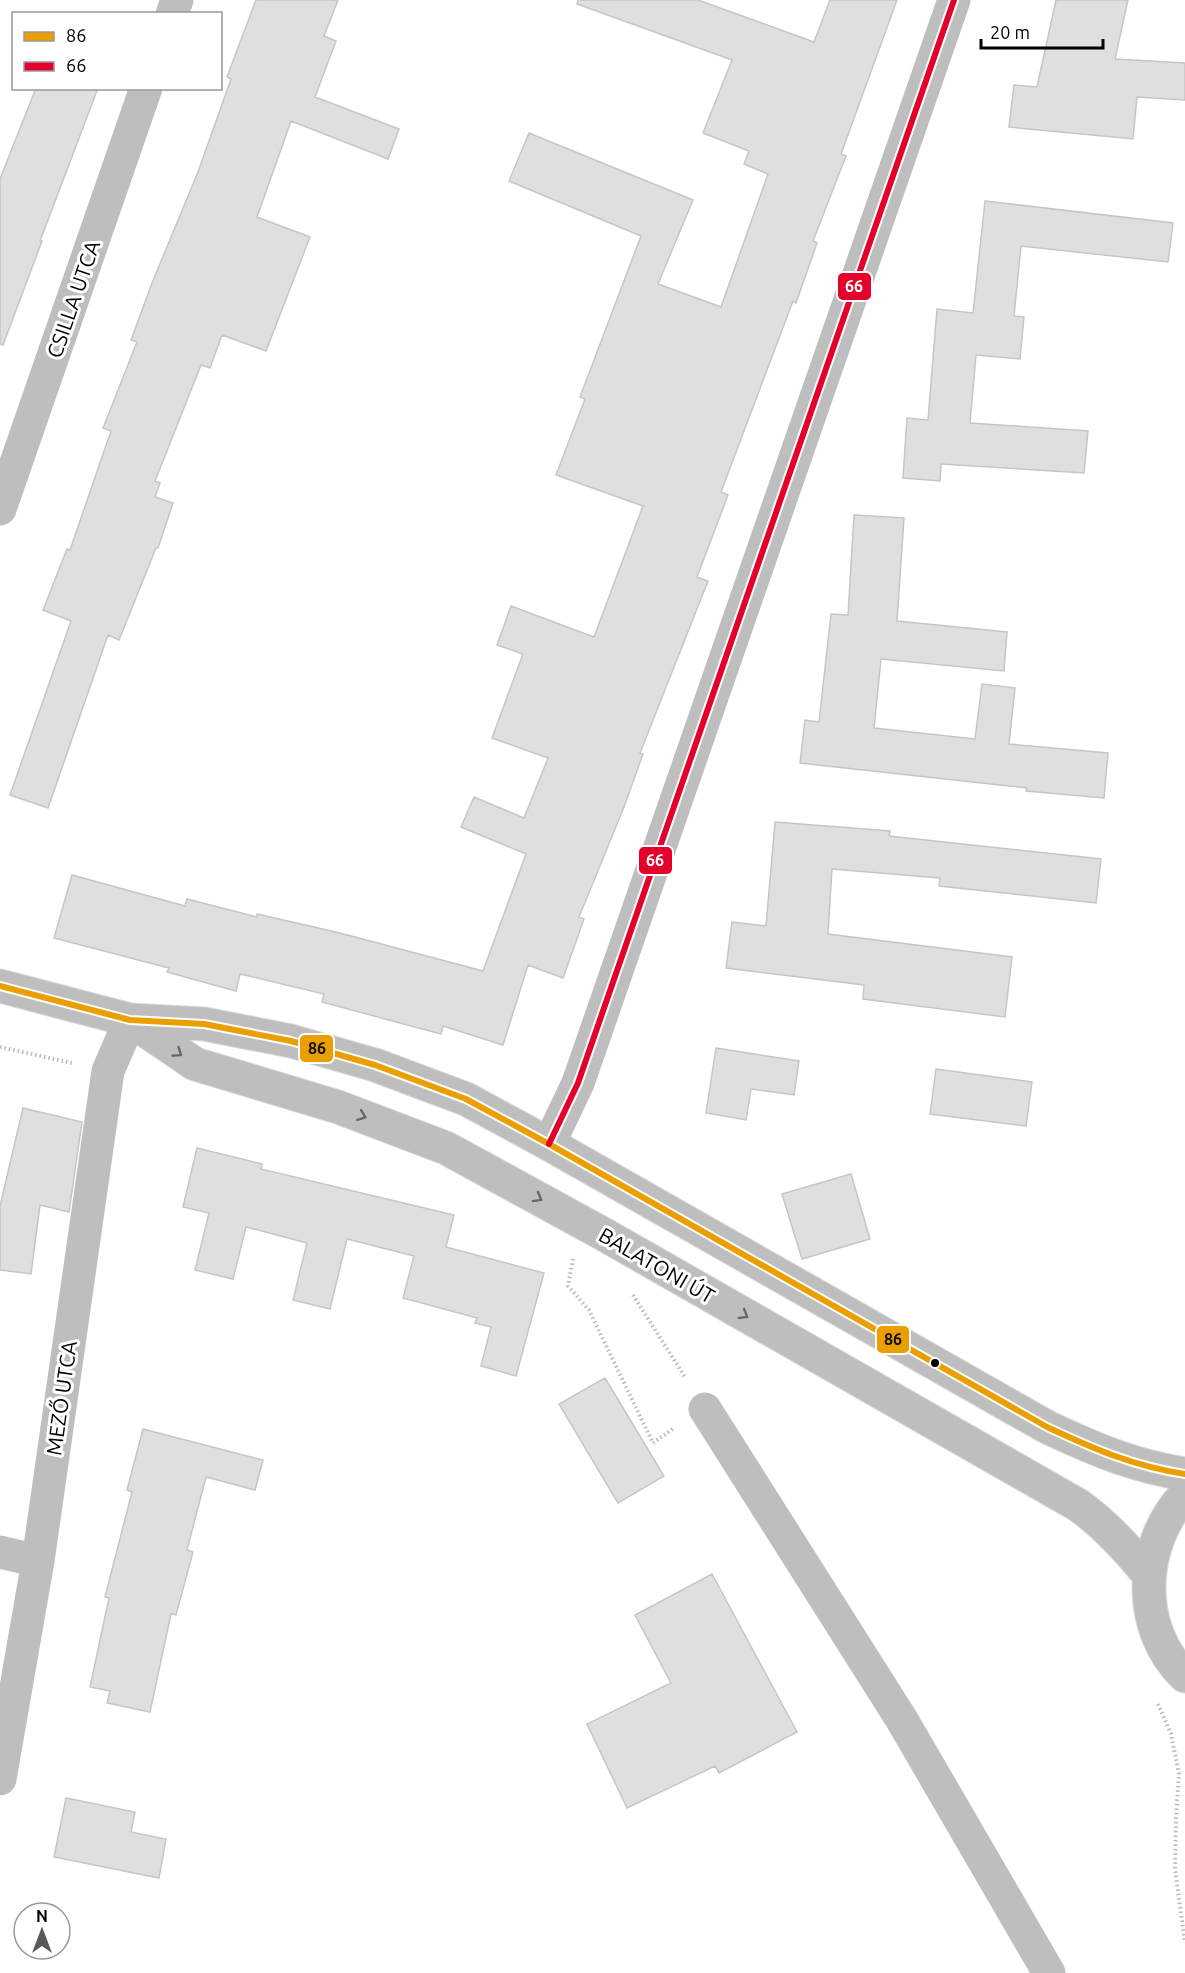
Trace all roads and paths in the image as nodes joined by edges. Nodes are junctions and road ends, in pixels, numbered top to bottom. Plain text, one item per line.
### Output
1 (954, 0) edge
2 (145, 90) edge
3 (0, 509) edge
4 (0, 986) edge
5 (130, 1020) junction
6 (549, 1144) junction
7 (574, 1257) dead end
8 (633, 1294) dead end
9 (705, 1409) joint
10 (667, 1433) dead end
11 (1185, 1474) edge
12 (1185, 1495) edge
13 (0, 1552) edge
14 (38, 1561) junction
15 (1148, 1574) junction
16 (1185, 1676) edge
17 (1157, 1703) dead end
18 (0, 1779) edge
19 (1185, 1943) edge
20 (1049, 1973) edge

1 - 6 main road
2 - 3 main road, CSILLA UTCA
4 - 5 main road, BALATONI ÚT
5 - 6 main road, BALATONI ÚT
5 - 14 main road, MEZŐ UTCA
5 -> 15 main road, BALATONI ÚT
6 - 11 main road, BALATONI ÚT
7 - 10 path
8 - 9 path
9 - 20 main road
12 - 15 main road
13 - 14 main road
14 - 18 main road, MEZŐ UTCA
15 - 16 main road
17 - 19 path

